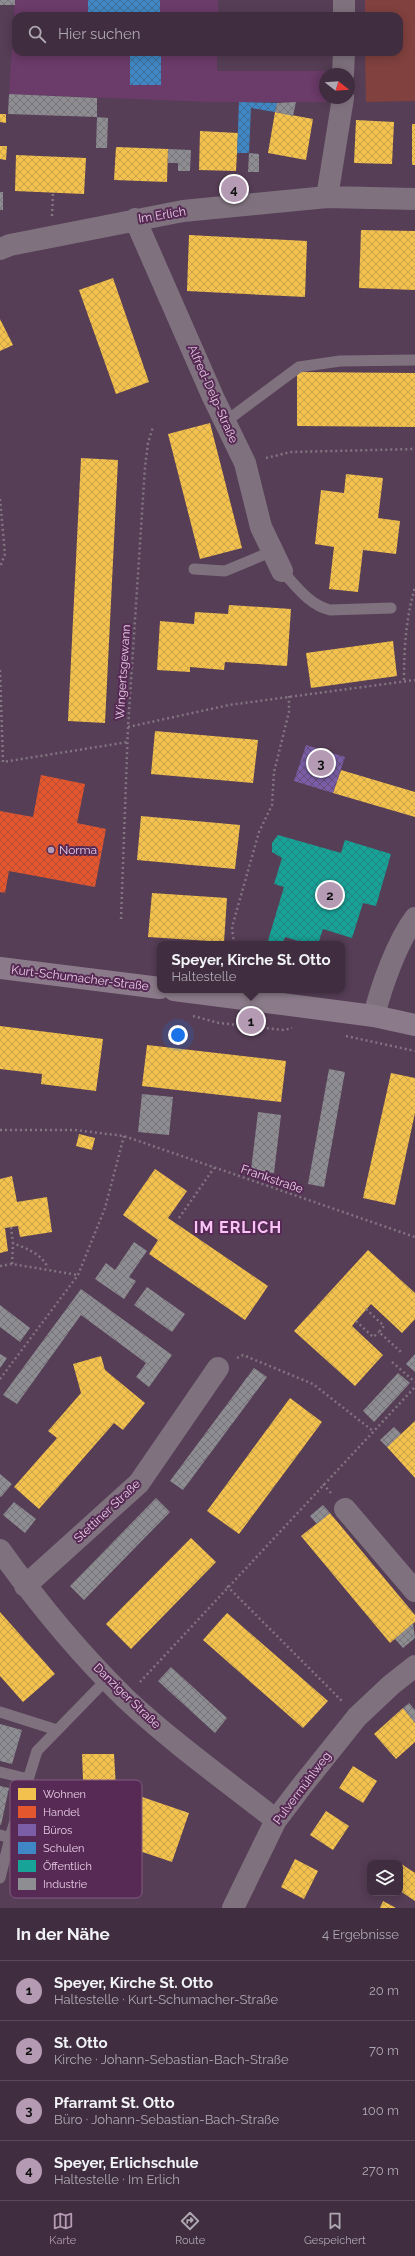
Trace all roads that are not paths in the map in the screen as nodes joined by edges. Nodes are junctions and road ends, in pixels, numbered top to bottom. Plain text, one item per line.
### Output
1 (344, 0) edge
2 (344, 12) edge
3 (344, 56) edge
4 (343, 68) edge
5 (342, 104) edge
6 (327, 197) junction
7 (415, 199) edge
8 (135, 219) junction
9 (0, 249) edge
10 (415, 360) edge
11 (225, 422) junction
12 (273, 551) junction
13 (194, 569) dead end
14 (282, 571) joint
15 (391, 608) dead end
16 (415, 918) edge
17 (0, 968) edge
18 (157, 988) edge
19 (197, 993) edge
20 (374, 1016) junction
21 (415, 1025) edge
22 (218, 1368) road end
23 (345, 1509) dead end
24 (0, 1550) edge
25 (25, 1586) junction
26 (415, 1591) edge
27 (415, 1666) edge
28 (107, 1679) junction
29 (0, 1712) edge
30 (57, 1730) junction
31 (0, 1772) edge
32 (28, 1779) joint
33 (276, 1820) junction
34 (10, 1824) edge
35 (5, 1837) edge
36 (0, 1878) edge
37 (233, 1908) edge

1 - 2 street
3 - 4 street
5 - 6 street
6 - 7 street, Im Erlich
6 - 8 street, Im Erlich
8 - 9 street, Im Erlich
8 - 11 street, Alfred-Delp-Straße
10 - 11 lane
11 - 12 street, Alfred-Delp-Straße
12 - 13 lane
12 - 14 street, Alfred-Delp-Straße
14 - 15 lane
16 - 20 street
17 - 18 main road, Kurt-Schumacher-Straße
19 - 20 main road
20 - 21 main road
22 - 25 street, Stettiner Straße
23 - 26 street
24 - 25 street, Danziger Straße
25 - 28 street, Danziger Straße
27 - 33 street, Pulvermühlweg
28 - 30 lane
28 - 33 street, Danziger Straße
29 - 30 lane
30 - 32 lane
31 - 32 lane
33 - 37 street, Pulvermühlweg
34 - 35 lane
35 - 36 lane

